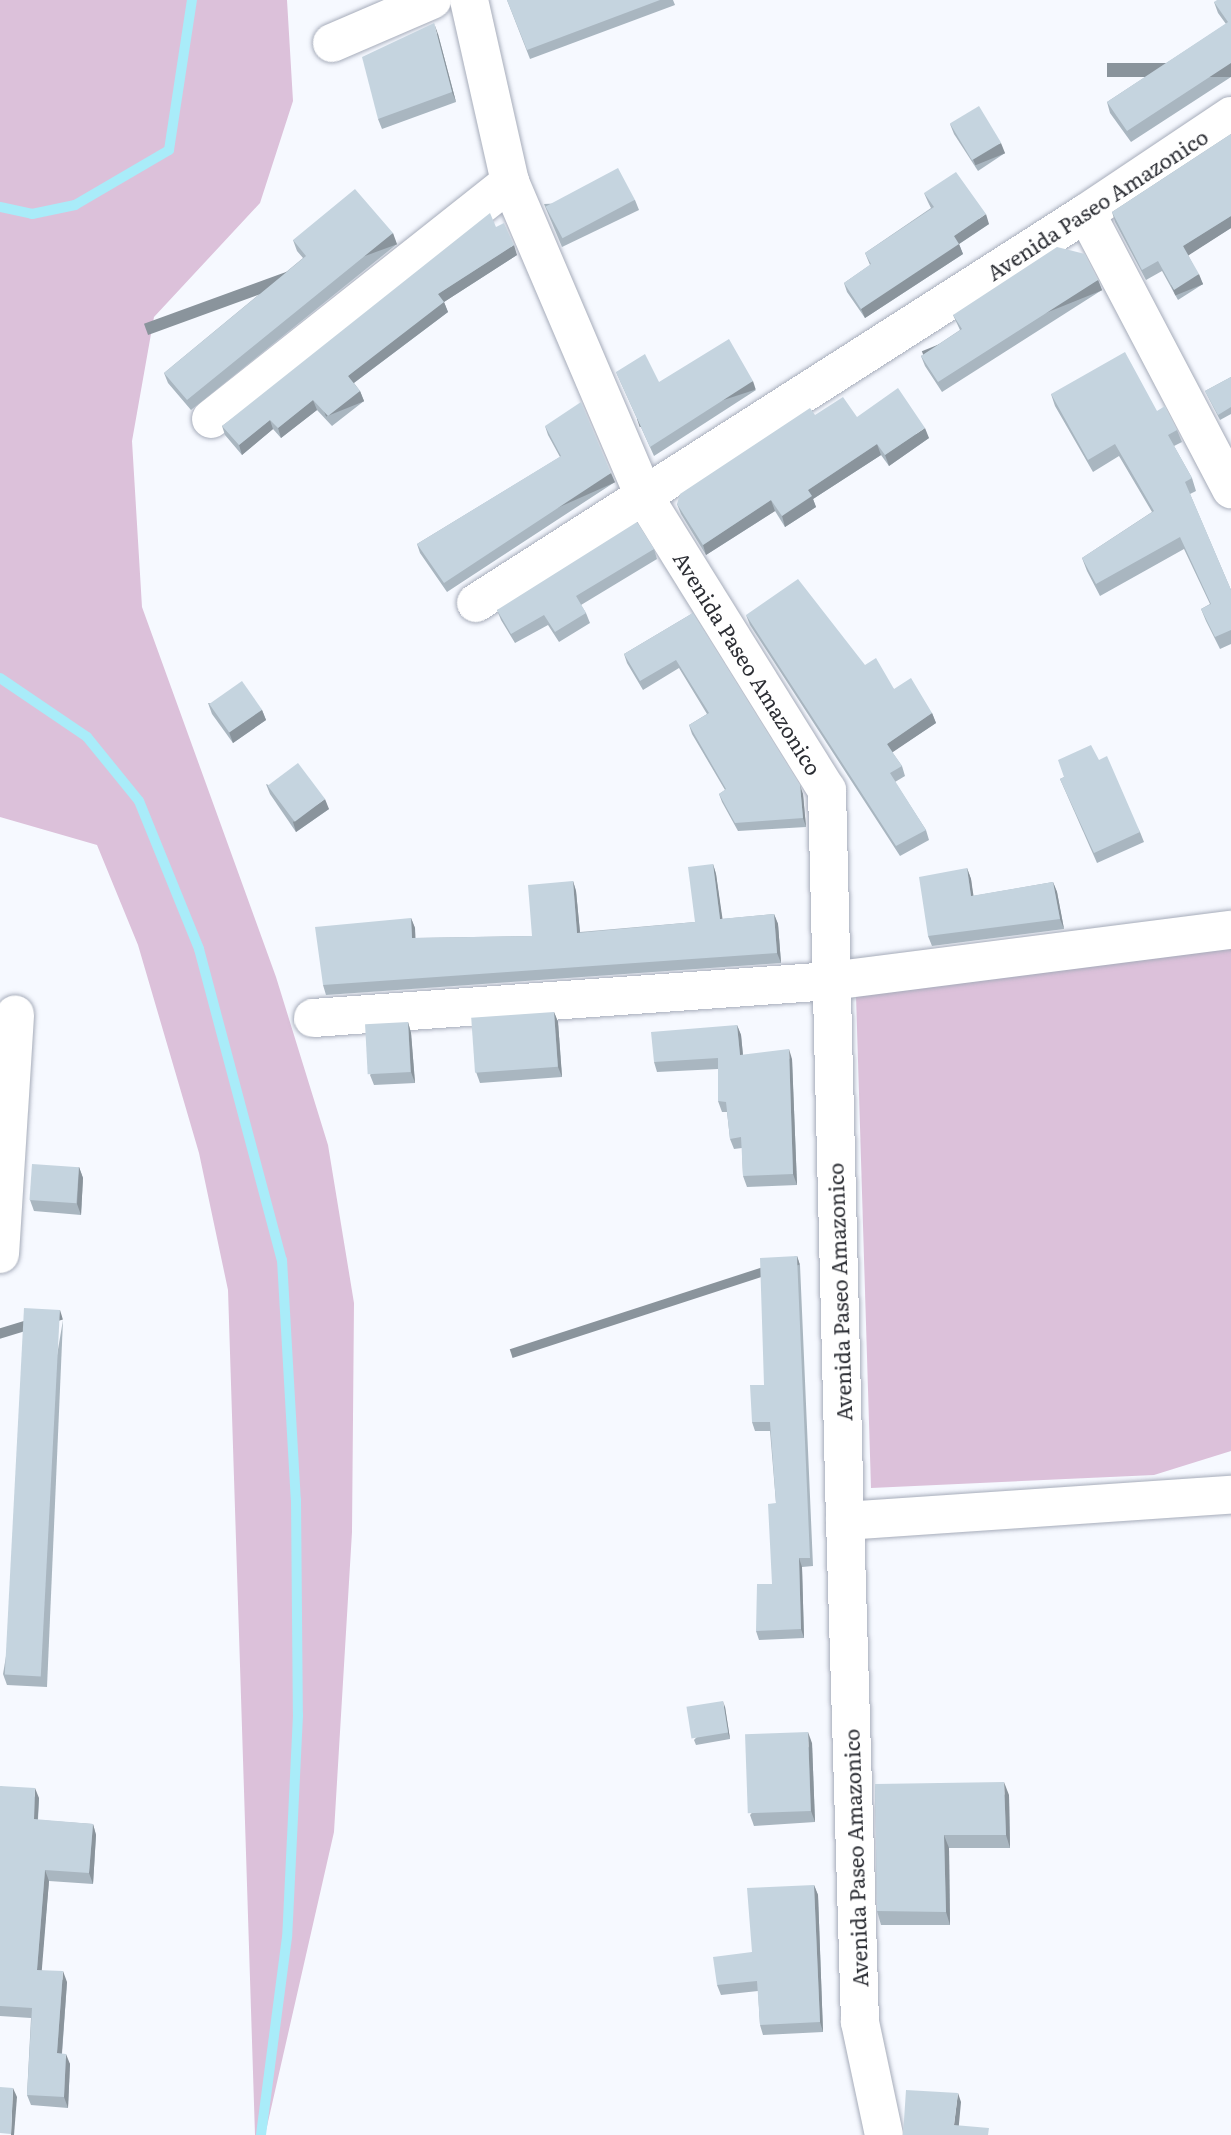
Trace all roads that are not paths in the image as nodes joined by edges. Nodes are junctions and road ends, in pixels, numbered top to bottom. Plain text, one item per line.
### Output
1 (432, 0) edge
2 (469, 0) edge
3 (332, 43) dead end
4 (1231, 116) edge
5 (510, 182) junction
6 (1086, 213) junction
7 (211, 419) dead end
8 (1231, 489) edge
9 (645, 498) junction
10 (476, 603) dead end
11 (1231, 930) edge
12 (831, 981) junction
13 (15, 1014) dead end
14 (313, 1018) dead end
15 (0, 1254) edge
16 (1231, 1495) edge
17 (845, 1521) junction
18 (884, 2135) edge

1 - 3 street
2 - 5 street
4 - 6 street, Avenida Paseo Amazonico
5 - 7 street
5 - 9 street
6 - 8 street
6 - 9 street, Avenida Paseo Amazonico
9 - 10 street, Avenida Paseo Amazonico
9 - 12 street, Avenida Paseo Amazonico
11 - 12 street
12 - 14 street
12 - 17 street, Avenida Paseo Amazonico
13 - 15 street
16 - 17 street
17 - 18 street, Avenida Paseo Amazonico

